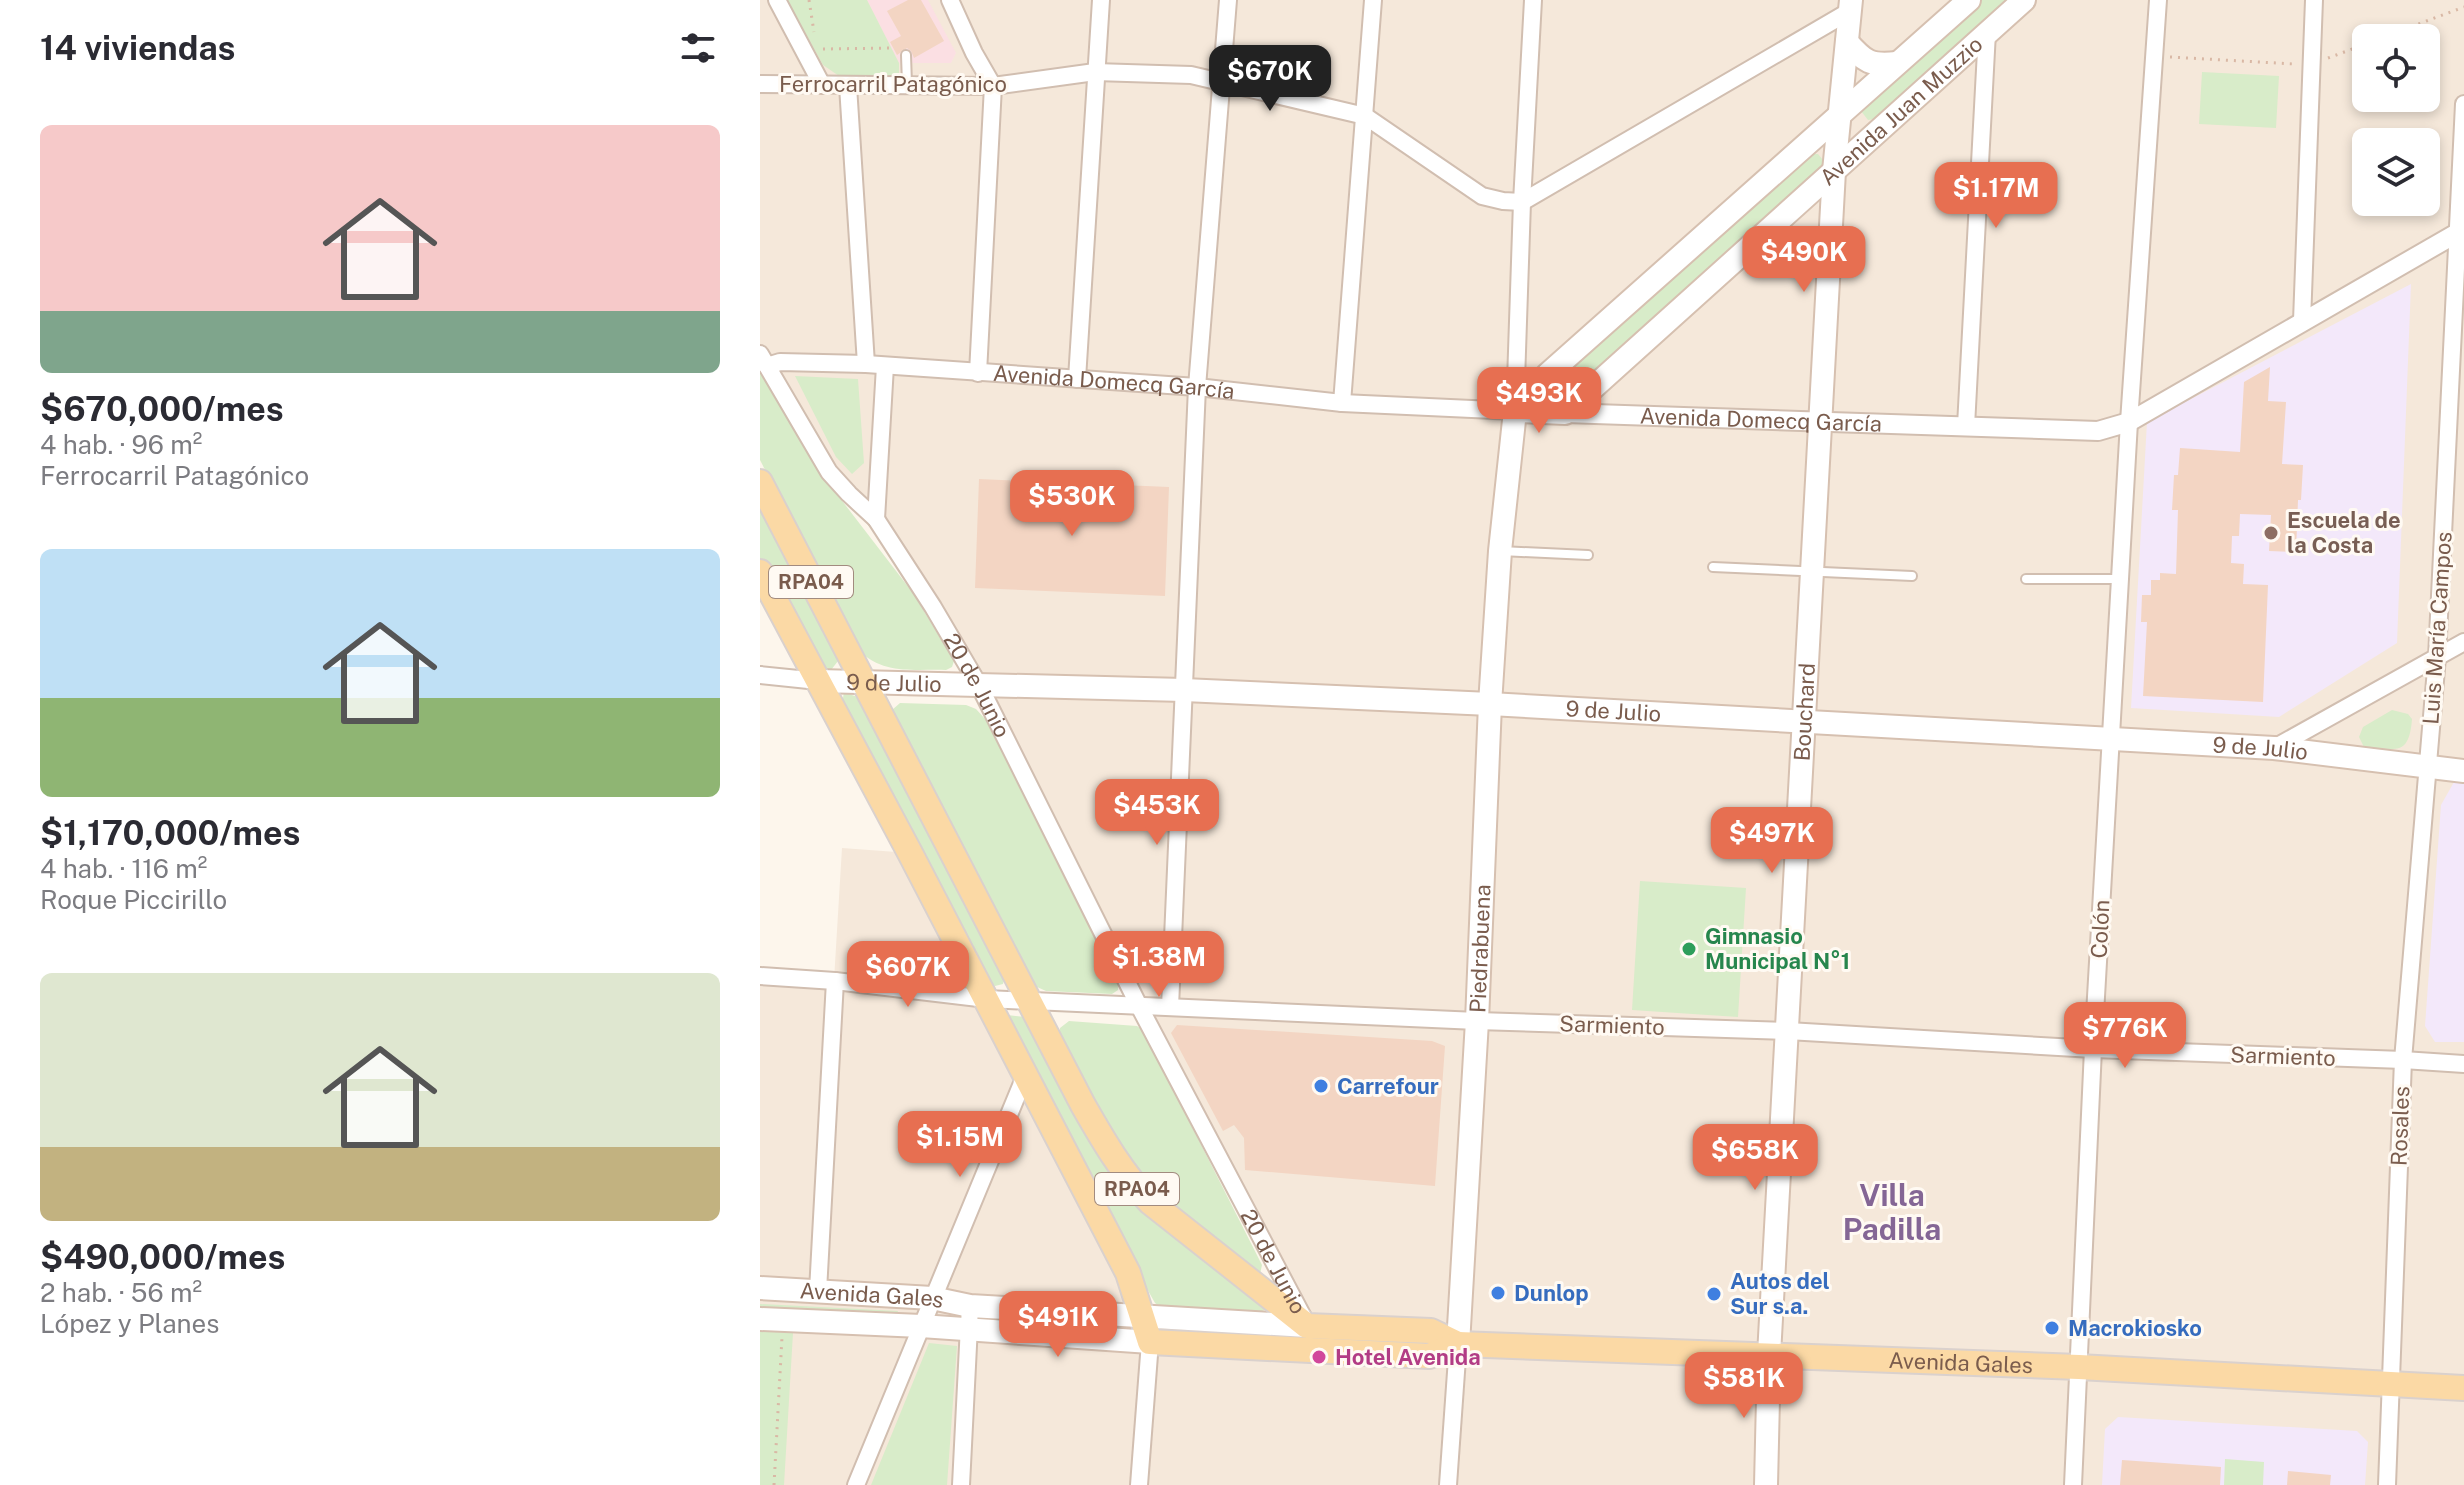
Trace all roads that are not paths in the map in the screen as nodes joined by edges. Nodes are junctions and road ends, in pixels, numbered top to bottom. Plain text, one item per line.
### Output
1 (777, 0) edge
2 (950, 0) edge
3 (1101, 0) edge
4 (1228, 0) edge
5 (1373, 0) edge
6 (1533, 0) edge
7 (1969, 0) edge
8 (2024, 0) edge
9 (2158, 0) edge
10 (2314, 0) edge
11 (1850, 6) edge
12 (1987, 32) junction
13 (1847, 42) junction
14 (906, 55) dead end
15 (1897, 63) junction
16 (1095, 72) junction
17 (1223, 81) junction
18 (760, 84) edge
19 (907, 84) junction
20 (822, 85) junction
21 (848, 86) junction
22 (993, 86) junction
23 (2464, 104) edge
24 (1839, 114) junction
25 (1365, 116) junction
26 (1834, 171) junction
27 (1522, 202) junction
28 (2461, 231) edge
29 (2302, 321) junction
30 (763, 360) edge
31 (866, 364) junction
32 (885, 366) junction
33 (978, 373) junction
34 (1077, 379) junction
35 (1197, 387) junction
36 (1342, 403) junction
37 (1515, 411) junction
38 (1565, 413) junction
39 (1820, 419) junction
40 (2129, 422) junction
41 (1966, 426) junction
42 (760, 482) edge
43 (876, 519) junction
44 (1500, 551) junction
45 (1588, 555) dead end
46 (1713, 567) dead end
47 (1813, 571) junction
48 (760, 572) edge
49 (1912, 576) dead end
50 (2026, 579) dead end
51 (2120, 579) junction
52 (2464, 642) edge
53 (2437, 657) junction
54 (760, 675) edge
55 (818, 681) junction
56 (863, 682) junction
57 (980, 687) junction
58 (1184, 690) junction
59 (1490, 704) junction
60 (1803, 722) junction
61 (2112, 739) junction
62 (2274, 748) junction
63 (2427, 768) junction
64 (2464, 771) edge
65 (760, 976) edge
66 (835, 981) junction
67 (987, 999) junction
68 (1029, 999) junction
69 (1139, 1006) junction
70 (1170, 1007) junction
71 (1477, 1021) junction
72 (1788, 1031) junction
73 (2093, 1049) junction
74 (2403, 1060) junction
75 (2464, 1064) edge
76 (1025, 1076) junction
77 (760, 1288) edge
78 (818, 1291) junction
79 (932, 1298) junction
80 (970, 1306) junction
81 (1141, 1317) junction
82 (760, 1319) edge
83 (921, 1326) junction
84 (1307, 1326) junction
85 (969, 1331) junction
86 (1150, 1342) junction
87 (1458, 1344) junction
88 (1769, 1355) junction
89 (2079, 1367) junction
90 (2390, 1384) junction
91 (2464, 1388) edge
92 (856, 1485) edge
93 (961, 1485) edge
94 (1139, 1485) edge
95 (1448, 1485) edge
96 (1766, 1485) edge
97 (2073, 1485) edge
98 (2387, 1485) edge

1 - 20 street
2 - 22 street
3 - 16 street
4 - 17 street
5 - 25 street
6 - 27 street
7 - 15 main road, Avenida Juan Muzzio
8 - 12 main road, Avenida Juan Muzzio
9 - 40 street, Colón
10 - 29 street
11 - 13 main road, Bouchard
11 - 27 street
12 - 26 main road, Avenida Juan Muzzio
12 - 41 street
13 - 15 main road
13 - 24 main road, Bouchard
14 - 19 lane
15 - 24 main road, Avenida Juan Muzzio
16 - 17 street, Ferrocarril Patagónico
16 - 22 street, Ferrocarril Patagónico
16 - 34 street
17 - 25 street, Ferrocarril Patagónico
17 - 35 street
18 - 20 street, Ferrocarril Patagónico
19 - 21 street, Ferrocarril Patagónico
19 - 22 street, Ferrocarril Patagónico
20 - 21 street, Ferrocarril Patagónico
21 - 31 street
22 - 33 street
23 - 28 street, Luis María Campos
24 - 26 main road, Bouchard
24 - 37 main road, Avenida Juan Muzzio
25 - 27 street, Ferrocarril Patagónico
25 - 36 street
26 - 38 main road, Avenida Juan Muzzio
26 - 39 main road, Bouchard
27 - 37 street
28 - 29 street, Avenida Domecq García
28 - 53 street, Luis María Campos
29 - 40 street, Avenida Domecq García
30 - 31 street, Avenida Domecq García
30 - 43 street, 20 de Junio
31 - 32 street, Avenida Domecq García
32 - 33 street, Avenida Domecq García
32 - 43 street
33 - 34 street, Avenida Domecq García
34 - 35 street, Avenida Domecq García
35 - 36 street, Avenida Domecq García
35 - 58 street
36 - 37 street, Avenida Domecq García
37 - 38 main road, Avenida Domecq García
37 - 44 main road, Piedrabuena
38 - 39 street, Avenida Domecq García
39 - 41 street, Avenida Domecq García
39 - 47 main road, Bouchard
40 - 41 street, Avenida Domecq García
40 - 51 street, Colón
42 - 56 main road, 20 de Junio / RPA04
43 - 57 street, 20 de Junio
44 - 45 lane
44 - 59 main road, Piedrabuena
46 - 47 lane
47 - 49 lane
47 - 60 main road, Bouchard
48 - 55 main road, RPA04
50 - 51 lane
51 - 61 street, Colón
52 - 53 street
53 - 62 street
53 - 63 street, Luis María Campos
54 - 55 street, 9 de Julio
55 - 56 main road, 9 de Julio
55 - 67 main road, RPA04
56 - 57 main road, 9 de Julio
56 - 68 main road, 20 de Junio / RPA04
57 - 58 main road, 9 de Julio
57 - 69 street, 20 de Junio
58 - 59 main road, 9 de Julio
58 - 70 street
59 - 60 main road, 9 de Julio
59 - 71 main road, Piedrabuena
60 - 61 main road, 9 de Julio
60 - 72 main road, Bouchard
61 - 62 main road, 9 de Julio
61 - 73 street, Colón
62 - 63 main road, 9 de Julio
63 - 64 main road, 9 de Julio
63 - 74 street, Rosales
65 - 66 street, Sarmiento
66 - 67 street, Sarmiento
66 - 78 street
67 - 68 street, Sarmiento
67 - 76 main road, RPA04
68 - 69 street, Sarmiento
68 - 84 main road, 20 de Junio / RPA04
69 - 70 street, Sarmiento
69 - 84 street, 20 de Junio
70 - 71 street, Sarmiento
71 - 72 street, Sarmiento
71 - 87 main road, Piedrabuena
72 - 73 street, Sarmiento
72 - 88 main road, Bouchard
73 - 74 street, Sarmiento
73 - 89 street, Colón
74 - 75 street, Sarmiento
74 - 90 street, Rosales
76 - 79 street
76 - 81 main road, RPA04
77 - 78 main road, Avenida Gales
78 - 79 main road, Avenida Gales
79 - 80 main road, Avenida Gales
79 - 83 street
80 - 81 main road, Avenida Gales
80 - 85 street
81 - 84 main road, Avenida Gales
81 - 86 main road
82 - 83 main road, Avenida Gales
83 - 85 main road, Avenida Gales
83 - 92 street
84 - 87 main road, Avenida Gales
85 - 86 main road, Avenida Gales
85 - 93 street
86 - 87 main road, Avenida Gales
86 - 94 street
87 - 88 main road, Avenida Gales
87 - 95 street, Piedrabuena
88 - 89 main road, Avenida Gales
88 - 96 main road, Bouchard
89 - 90 main road, Avenida Gales
89 - 97 street, Colón
90 - 91 main road, Avenida Gales
90 - 98 street, Rosales

